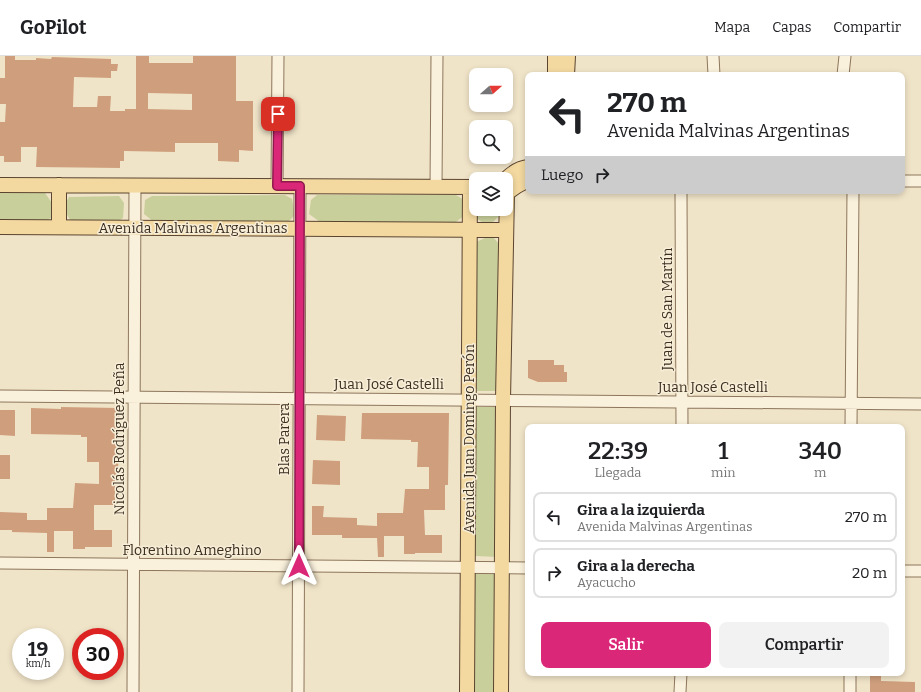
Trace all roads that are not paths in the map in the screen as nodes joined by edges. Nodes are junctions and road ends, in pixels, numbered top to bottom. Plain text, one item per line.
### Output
1 (278, 56) edge
2 (437, 56) edge
3 (555, 56) edge
4 (568, 56) edge
5 (713, 56) edge
6 (845, 56) edge
7 (554, 72) edge
8 (567, 72) edge
9 (714, 72) edge
10 (843, 72) edge
11 (525, 168) edge
12 (513, 173) edge
13 (905, 181) edge
14 (921, 181) edge
15 (525, 182) edge
16 (0, 185) edge
17 (59, 185) junction
18 (135, 185) junction
19 (277, 186) junction
20 (300, 186) junction
21 (436, 187) junction
22 (469, 187) edge
23 (513, 189) edge
24 (681, 194) edge
25 (854, 194) edge
26 (471, 216) edge
27 (506, 216) edge
28 (0, 227) edge
29 (59, 227) junction
30 (135, 227) junction
31 (300, 228) junction
32 (470, 229) junction
33 (506, 230) junction
34 (0, 396) edge
35 (134, 397) junction
36 (300, 399) junction
37 (469, 400) junction
38 (503, 400) junction
39 (682, 402) junction
40 (851, 403) junction
41 (921, 404) edge
42 (682, 424) edge
43 (851, 424) edge
44 (0, 563) edge
45 (134, 564) junction
46 (299, 566) junction
47 (469, 567) junction
48 (502, 567) junction
49 (525, 568) edge
50 (905, 571) edge
51 (921, 571) edge
52 (680, 676) edge
53 (850, 676) edge
54 (133, 692) edge
55 (298, 692) edge
56 (467, 692) edge
57 (501, 692) edge
58 (680, 692) edge
59 (850, 692) edge

1 - 19 street
2 - 21 street
3 - 7 main road
4 - 8 main road
5 - 9 street
6 - 10 street
11 - 12 main road
13 - 14 street
15 - 23 main road
16 - 17 main road
17 - 18 main road
17 - 29 main road
18 - 19 main road
18 - 30 street, Nicolás Rodríguez Peña
19 - 20 main road
20 - 21 main road
20 - 31 street, Blas Parera
21 - 22 main road
24 - 39 street, Juan de San Martín
25 - 40 street
26 - 32 main road, Avenida Juan Domingo Perón
27 - 33 main road
28 - 29 main road, Avenida Malvinas Argentinas
29 - 30 main road, Avenida Malvinas Argentinas
30 - 31 main road, Avenida Malvinas Argentinas
30 - 35 street, Nicolás Rodríguez Peña
31 - 32 main road, Avenida Malvinas Argentinas
31 - 36 street, Blas Parera
32 - 33 main road, Avenida Malvinas Argentinas
32 - 37 main road, Avenida Juan Domingo Perón
33 - 38 main road
34 - 35 street, Juan José Castelli
35 - 36 street, Juan José Castelli
35 - 45 street, Nicolás Rodríguez Peña
36 - 37 street, Juan José Castelli
36 - 46 street, Blas Parera
37 - 38 street, Juan José Castelli
37 - 47 main road, Avenida Juan Domingo Perón
38 - 39 street, Juan José Castelli
38 - 48 main road
39 - 40 street, Juan José Castelli
39 - 42 street, Juan de San Martín
40 - 41 street, Juan José Castelli
40 - 43 street
44 - 45 street, Florentino Ameghino
45 - 46 street, Florentino Ameghino
45 - 54 street, Nicolás Rodríguez Peña
46 - 47 street, Florentino Ameghino
46 - 55 street, Blas Parera
47 - 48 street, Florentino Ameghino
47 - 56 main road, Avenida Juan Domingo Perón
48 - 49 street, Florentino Ameghino
48 - 57 main road
50 - 51 street
52 - 58 street
53 - 59 street

